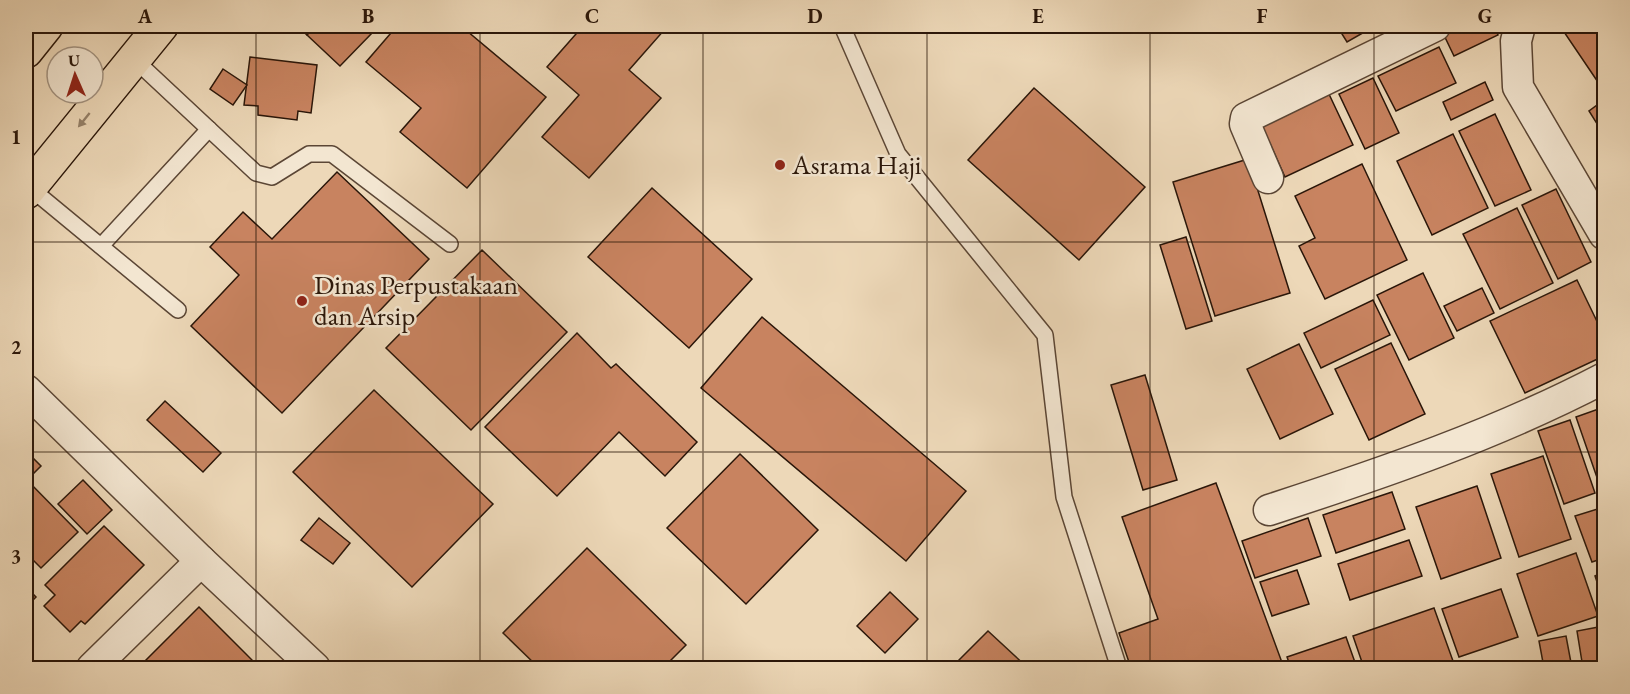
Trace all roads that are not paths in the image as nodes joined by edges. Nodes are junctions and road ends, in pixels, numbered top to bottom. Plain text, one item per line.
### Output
1 (46, 26) edge
2 (161, 26) edge
3 (842, 26) edge
4 (1435, 26) edge
5 (1520, 26) edge
6 (26, 51) edge
7 (134, 59) junction
8 (209, 129) junction
9 (1268, 177) dead end
10 (27, 190) edge
11 (1605, 234) edge
12 (450, 244) dead end
13 (101, 246) junction
14 (178, 310) dead end
15 (1605, 378) edge
16 (26, 390) edge
17 (1269, 510) dead end
18 (201, 561) junction
19 (92, 669) edge
20 (315, 669) edge
21 (1119, 669) edge

1 - 6 highway
2 - 7 highway
3 - 21 lane
4 - 9 street
5 - 11 street
7 - 8 lane
7 -> 10 highway
8 - 12 lane
8 - 13 lane
10 - 13 lane
13 - 14 lane
15 - 17 street
16 - 18 street
18 - 19 street
18 - 20 street

